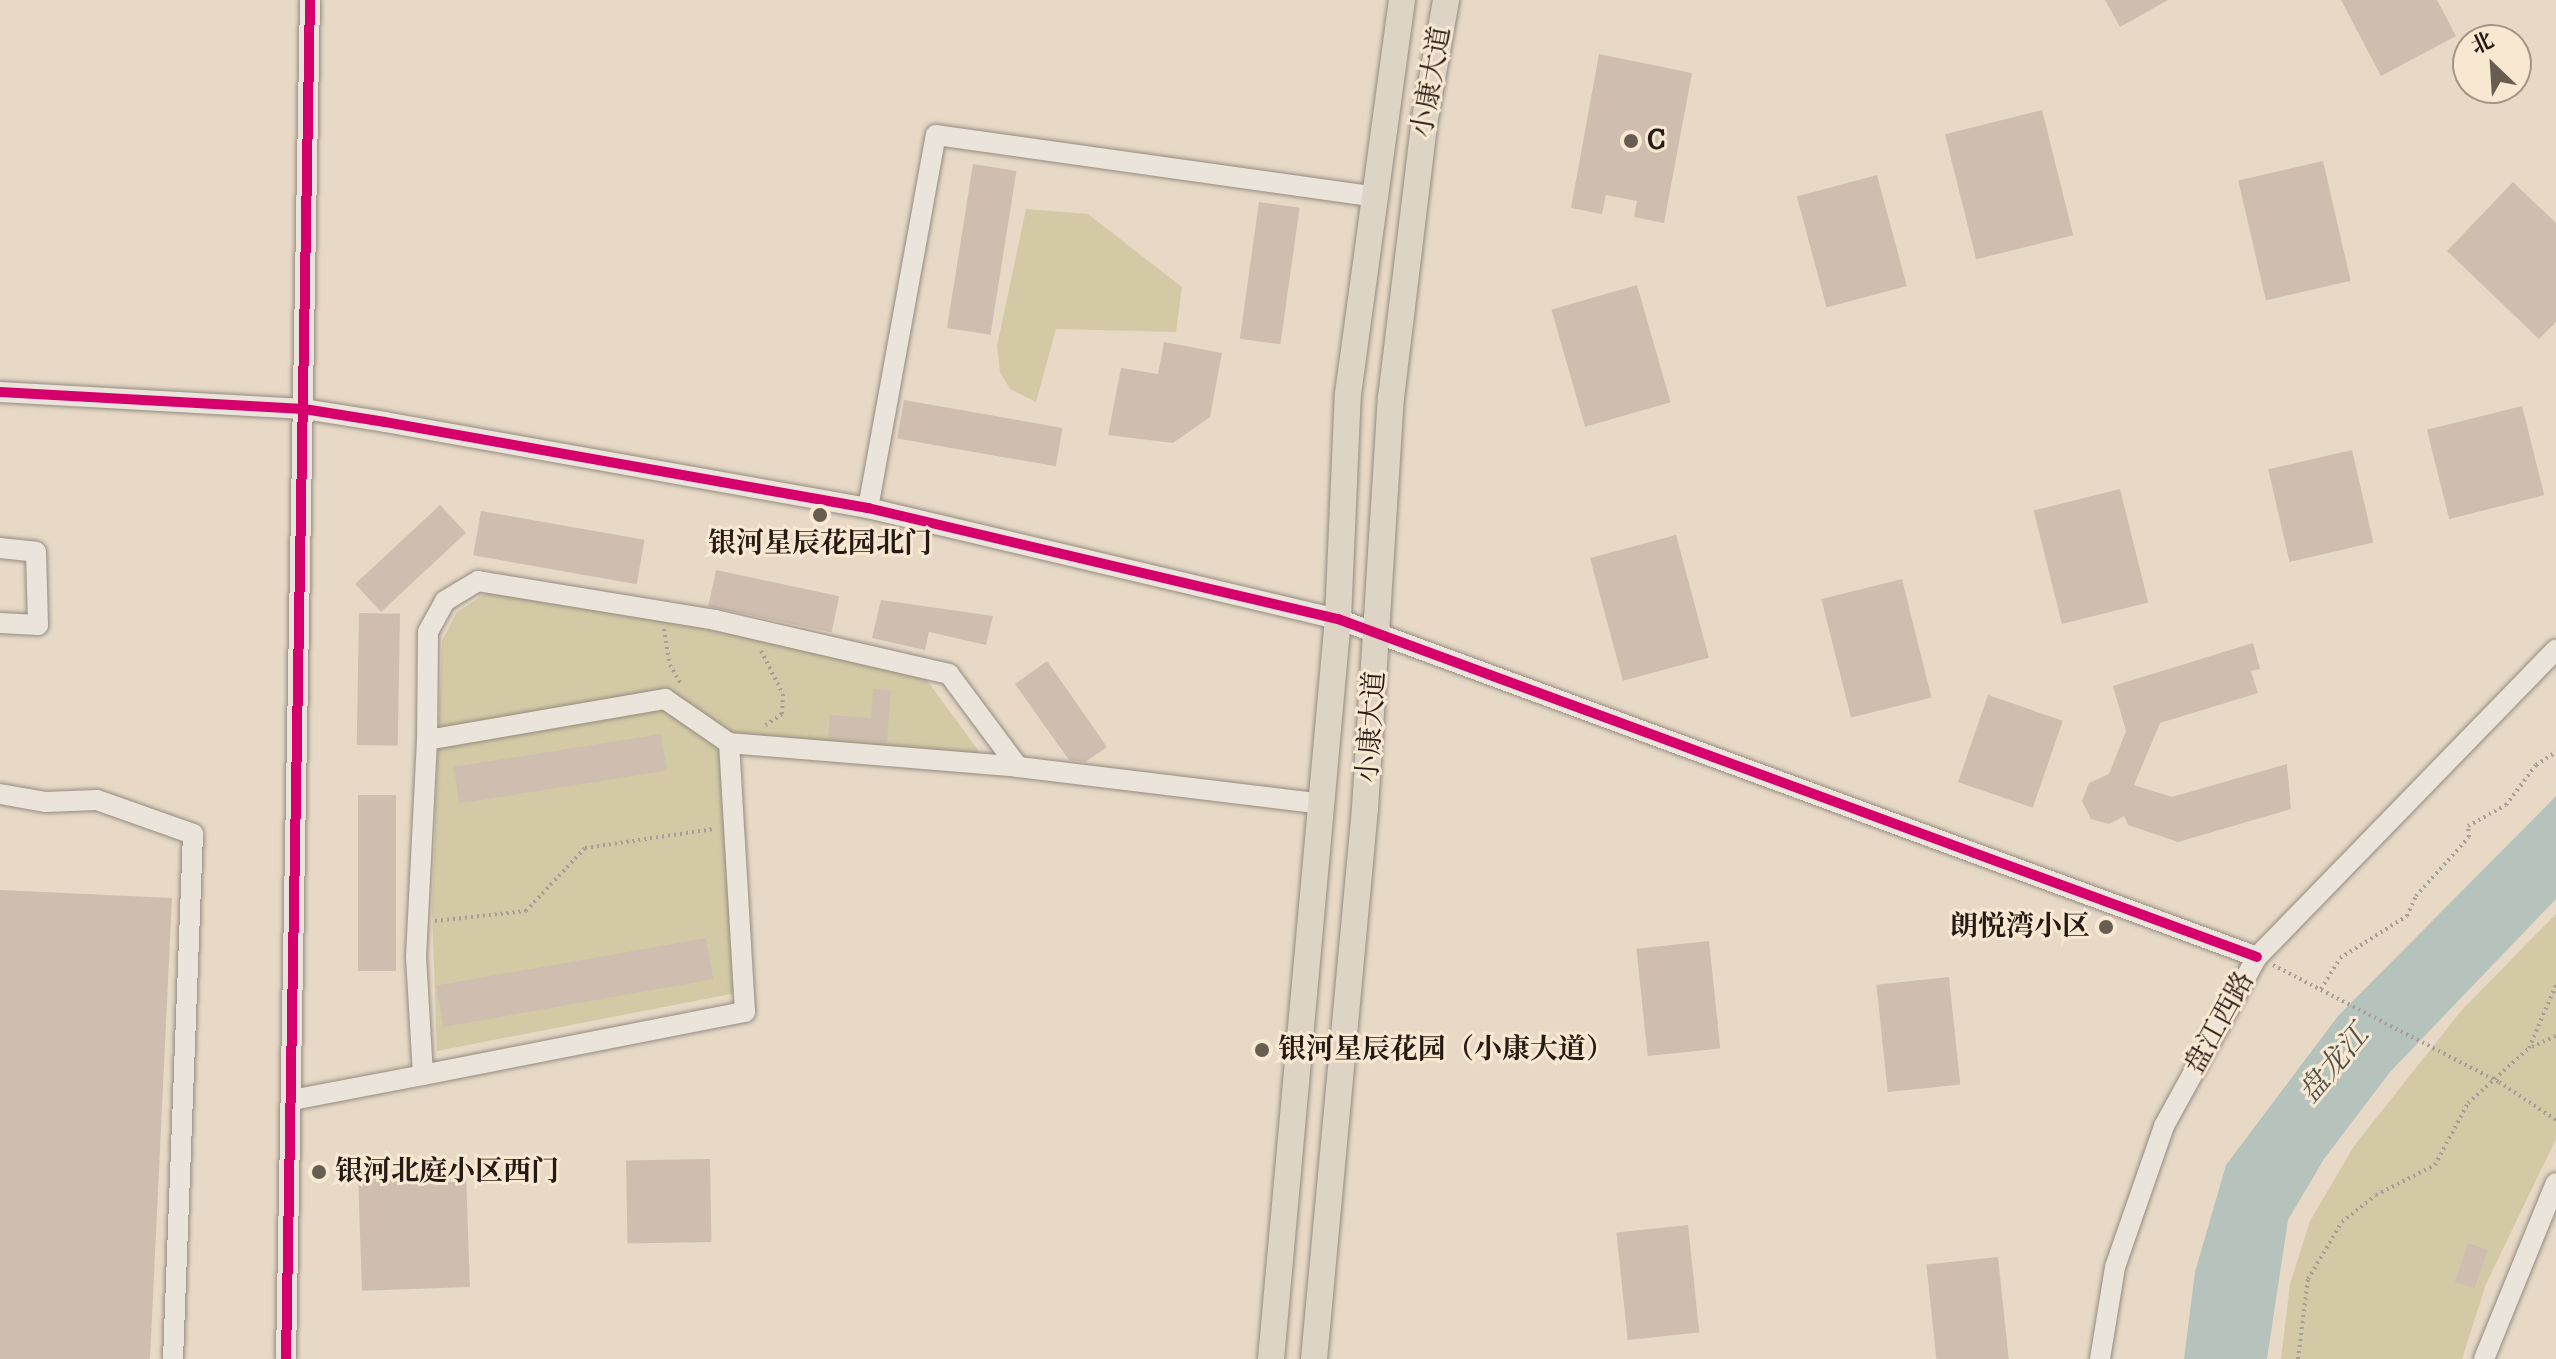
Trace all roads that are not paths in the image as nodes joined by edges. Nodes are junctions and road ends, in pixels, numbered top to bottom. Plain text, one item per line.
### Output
1 (310, 0) edge
2 (1402, 0) edge
3 (1446, 0) edge
4 (1371, 196) junction
5 (0, 392) edge
6 (304, 409) junction
7 (868, 508) junction
8 (0, 548) edge
9 (1338, 619) junction
10 (0, 623) edge
11 (1379, 634) junction
12 (2556, 649) edge
13 (427, 740) junction
14 (729, 743) junction
15 (1018, 767) junction
16 (0, 794) edge
17 (1322, 804) junction
18 (2257, 957) junction
19 (423, 1075) junction
20 (292, 1100) junction
21 (2556, 1183) edge
22 (173, 1359) edge
23 (286, 1359) edge
24 (1271, 1359) edge
25 (1314, 1359) edge
26 (2100, 1359) edge
27 (2484, 1359) edge

1 - 6 street
2 - 4 main road, 小康大道
3 - 11 main road, 小康大道
4 - 7 street
4 - 9 main road, 小康大道
5 - 6 street
6 - 7 street
6 - 20 street
7 - 9 street
8 - 10 street
9 - 11 street
9 - 17 main road, 小康大道
11 - 18 street
11 - 25 main road, 小康大道
12 - 18 street, 盘江西路
13 - 14 street
13 - 15 street
13 - 19 street
14 - 15 street
14 - 19 street
15 - 17 street
16 - 22 street
17 - 24 main road, 小康大道
18 - 26 street, 盘江西路
19 - 20 street
20 - 23 street
21 - 27 street

